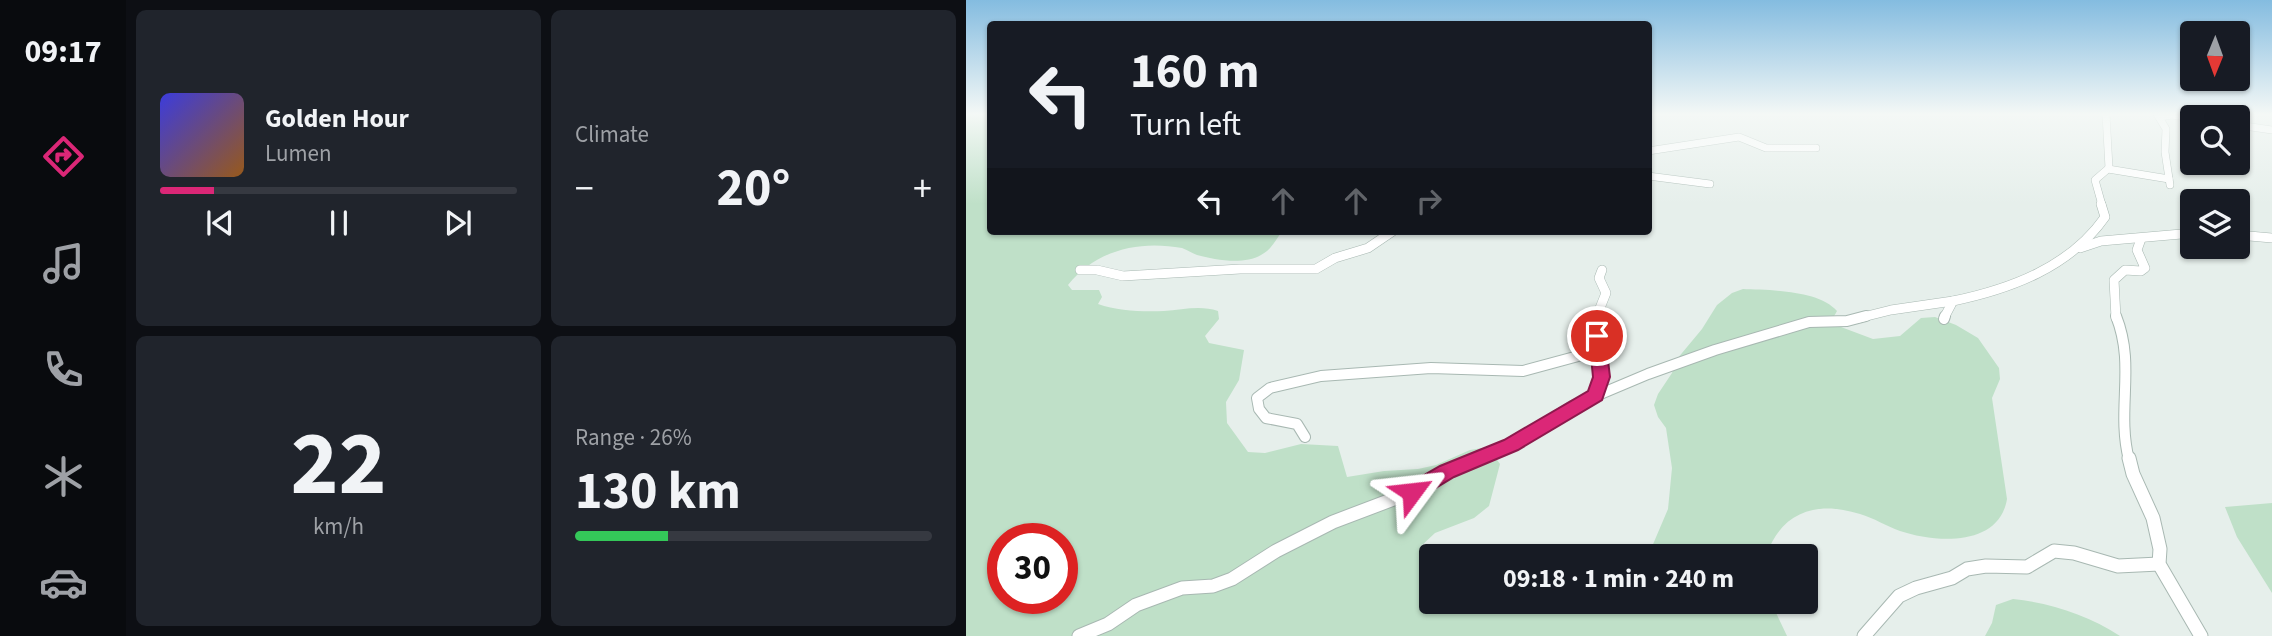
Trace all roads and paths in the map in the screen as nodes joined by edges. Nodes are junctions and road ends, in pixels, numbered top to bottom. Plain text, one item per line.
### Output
1 (1696, 144) edge
2 (1752, 144) edge
3 (2107, 144) edge
4 (2165, 144) edge
5 (1816, 148) dead end
6 (1652, 150) edge
7 (2108, 169) junction
8 (1652, 177) edge
9 (1710, 184) dead end
10 (2180, 234) edge
11 (1387, 235) edge
12 (2250, 236) edge
13 (2272, 238) edge
14 (2141, 239) junction
15 (2073, 250) junction
16 (1080, 270) dead end
17 (1602, 270) dead end
18 (1953, 301) junction
19 (1944, 319) dead end
20 (1597, 354) junction
21 (1595, 395) junction
22 (1305, 437) dead end
23 (2159, 564) junction
24 (1079, 636) edge
25 (1864, 636) edge
26 (2201, 636) edge

1 - 6 street
2 - 5 street
3 - 7 street
4 - 7 street
7 - 15 street
8 - 9 street
10 - 14 street
11 - 16 street
12 - 13 street
14 - 15 street
14 - 23 street
15 - 18 street
17 - 20 street
18 - 19 street
18 - 21 street
20 - 21 street
20 - 22 street
21 - 24 street
23 - 25 street
23 - 26 street

